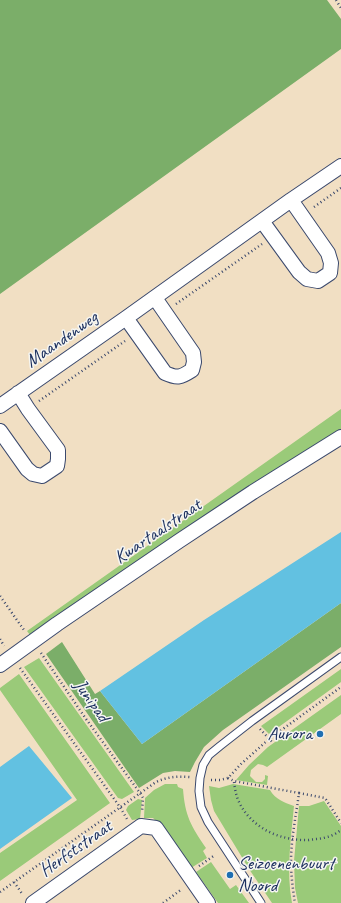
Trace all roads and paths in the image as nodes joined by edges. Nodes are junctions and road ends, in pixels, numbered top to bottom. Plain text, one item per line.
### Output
1 (336, 0) edge
2 (341, 8) edge
3 (341, 166) edge
4 (291, 200) junction
5 (262, 221) junction
6 (155, 298) junction
7 (126, 318) junction
8 (18, 393) junction
9 (0, 406) edge
10 (0, 431) edge
11 (341, 437) edge
12 (0, 596) edge
13 (0, 639) edge
14 (32, 641) junction
15 (12, 657) junction
16 (341, 657) edge
17 (0, 665) edge
18 (341, 687) edge
19 (260, 729) dead end
20 (269, 738) junction
21 (272, 742) dead end
22 (200, 778) junction
23 (228, 778) junction
24 (234, 781) junction
25 (140, 793) junction
26 (299, 793) junction
27 (120, 807) junction
28 (341, 823) edge
29 (138, 828) junction
30 (341, 830) edge
31 (293, 839) junction
32 (215, 855) dead end
33 (191, 878) junction
34 (0, 892) edge
35 (33, 903) edge
36 (163, 903) edge
37 (208, 903) edge
38 (262, 903) edge
39 (295, 903) edge

1 - 2 path
3 - 4 street, Maandenweg
4 - 5 street, Maandenweg
4 - 5 street
5 - 6 street, Maandenweg
6 - 7 street, Maandenweg
6 - 7 street, Maandenweg
7 - 8 street, Maandenweg
8 - 9 street, Maandenweg
8 - 10 street, Maandenweg
11 - 14 street, Kwartaalstraat
12 - 14 path, Junipad
13 - 15 path, Junipad
14 - 15 street, Kwartaalstraat
14 - 25 path, Junipad
15 - 17 street, Kwartaalstraat
15 - 27 path, Junipad
16 - 22 lane
18 - 20 path
19 - 20 path
20 - 21 path
20 - 23 path
22 - 23 path
22 - 25 path
22 - 38 lane
23 - 24 path
24 - 26 path
24 - 31 path
25 - 27 path
25 - 29 path, Junipad
26 - 28 path
26 - 31 path
27 - 29 path, Junipad
27 - 34 path
29 - 33 street
29 - 35 street, Herfststraat
30 - 31 path
31 - 39 path
32 - 33 path
33 - 36 path
33 - 37 street

